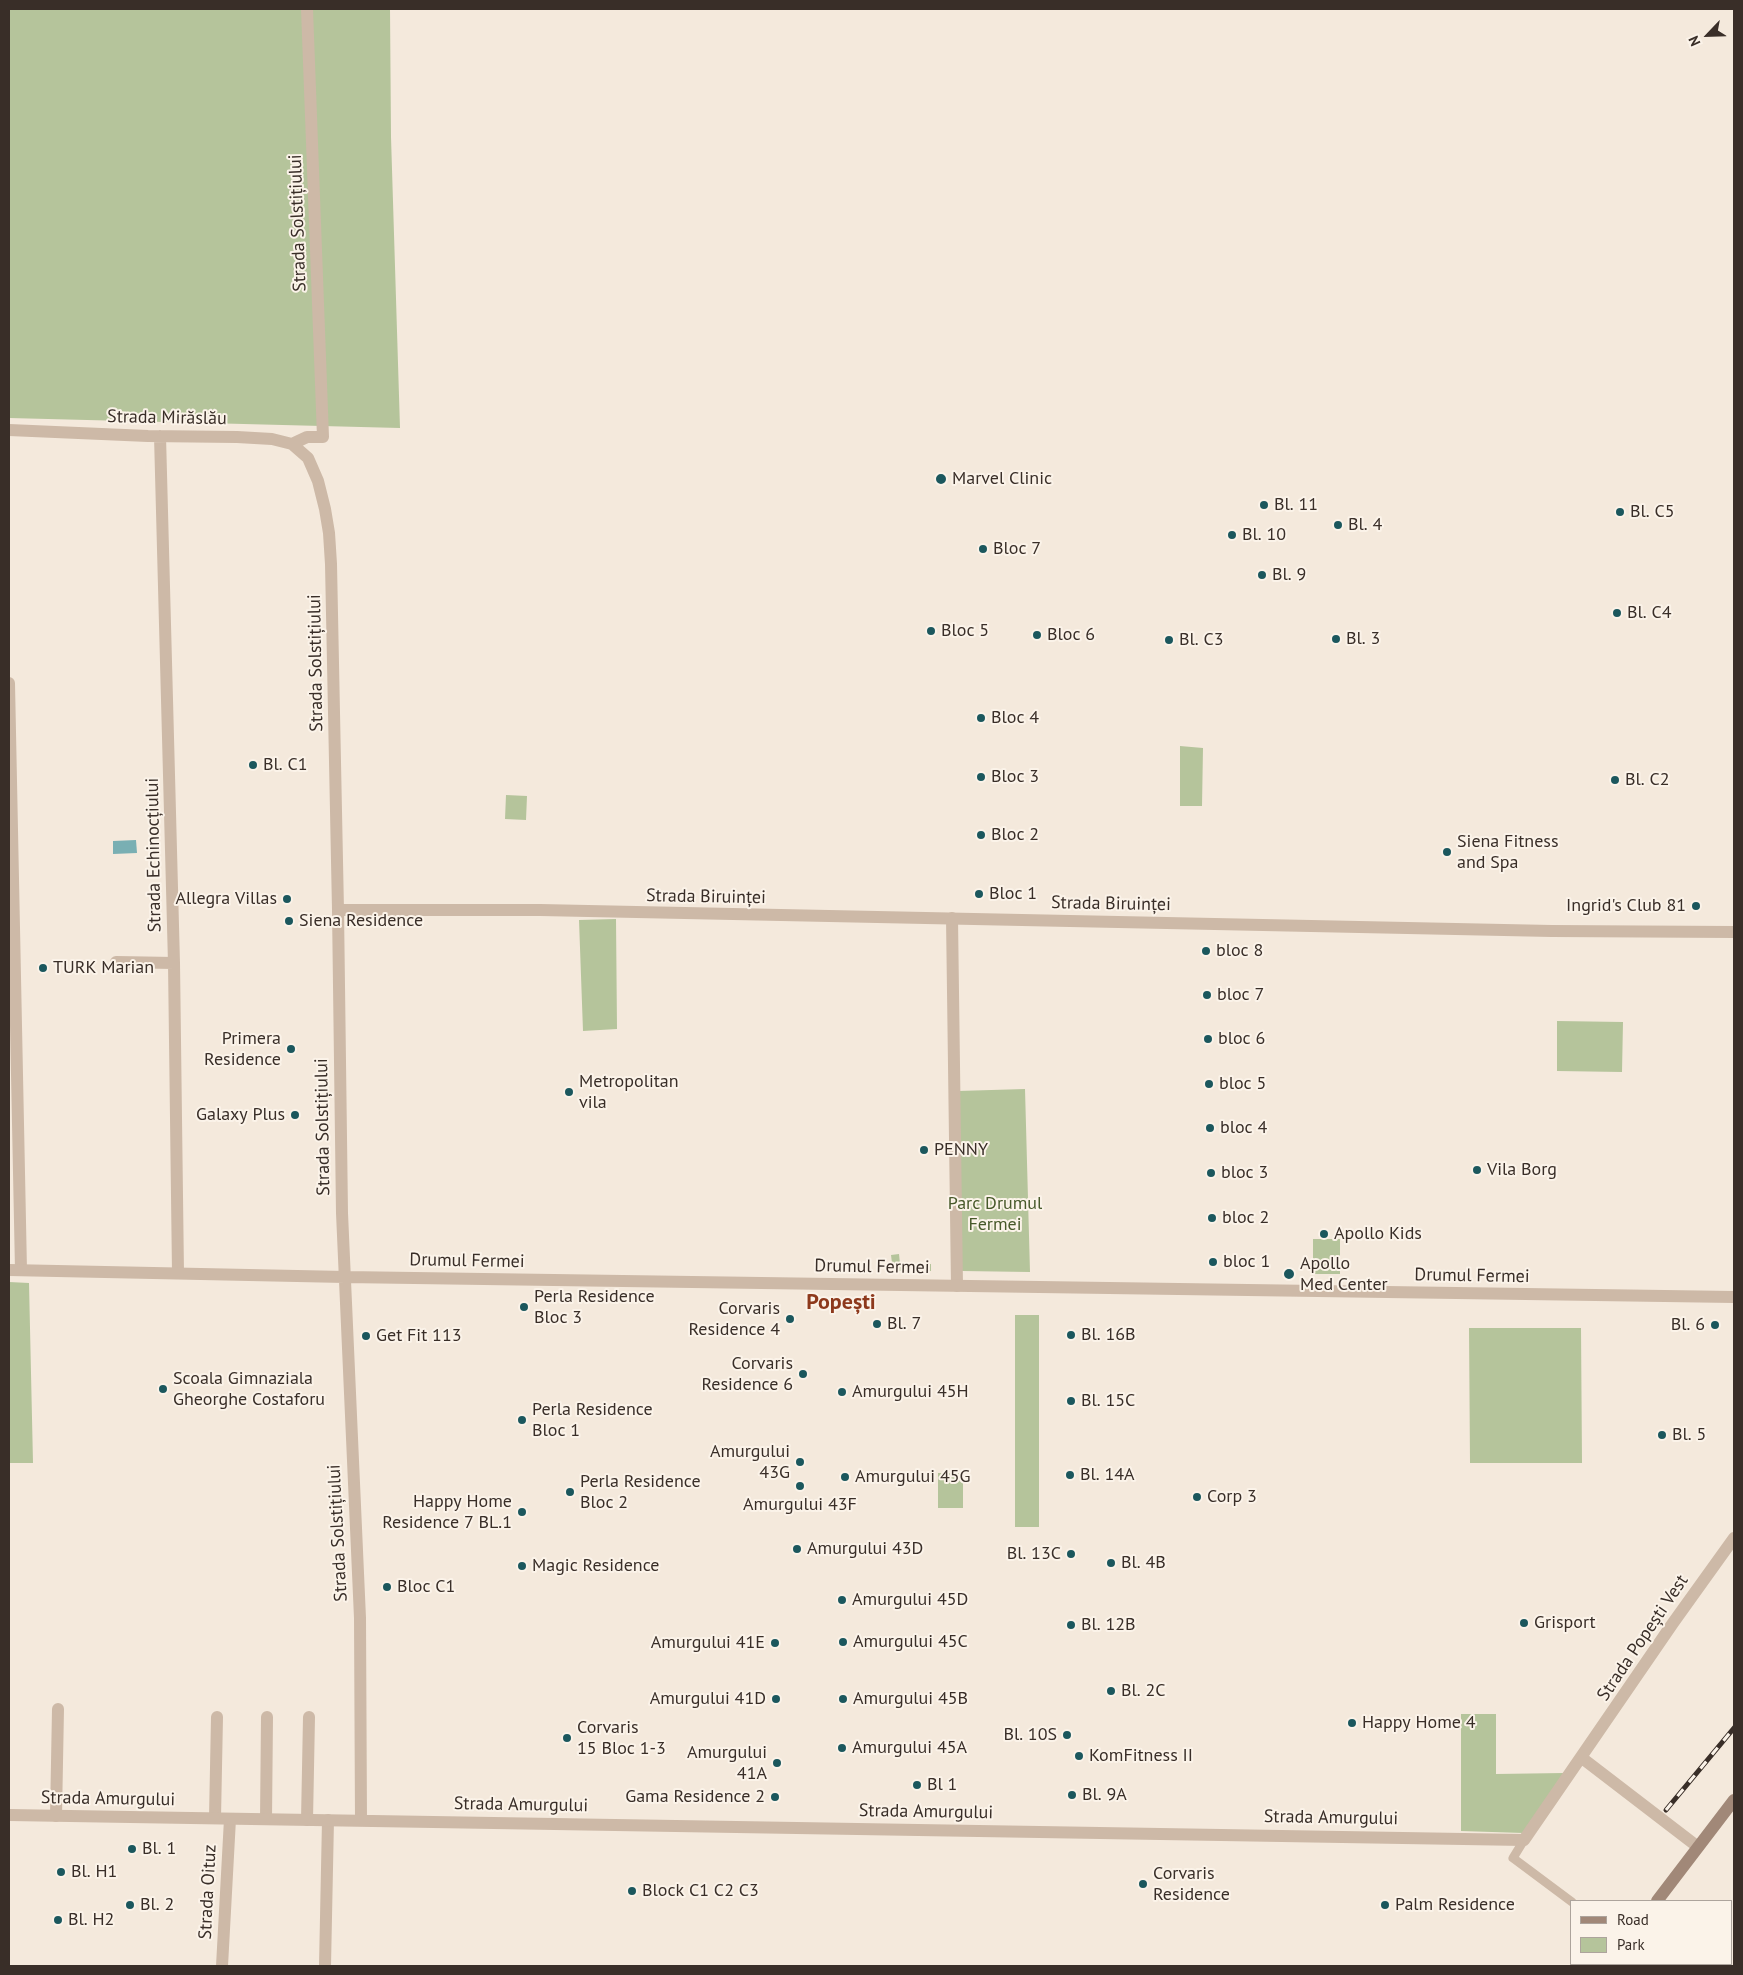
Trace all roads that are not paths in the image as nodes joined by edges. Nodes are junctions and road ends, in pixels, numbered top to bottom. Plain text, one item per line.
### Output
1 (307, 9) edge
2 (9, 430) edge
3 (160, 436) junction
4 (323, 437) joint
5 (292, 444) junction
6 (9, 683) edge
7 (338, 910) junction
8 (952, 918) junction
9 (1734, 932) edge
10 (116, 962) dead end
11 (174, 963) junction
12 (15, 1270) edge
13 (178, 1273) junction
14 (346, 1277) junction
15 (957, 1286) junction
16 (1734, 1297) edge
17 (1734, 1538) edge
18 (58, 1709) dead end
19 (217, 1717) dead end
20 (267, 1717) dead end
21 (309, 1717) dead end
22 (1582, 1758) junction
23 (1734, 1800) edge
24 (9, 1815) edge
25 (56, 1816) junction
26 (215, 1818) junction
27 (230, 1819) junction
28 (266, 1819) junction
29 (307, 1820) junction
30 (328, 1820) junction
31 (361, 1821) junction
32 (1524, 1840) junction
33 (1698, 1847) junction
34 (1658, 1900) edge
35 (1570, 1901) edge
36 (222, 1966) edge
37 (325, 1966) edge

1 - 4 street, Strada Solstițiului
2 - 3 street, Strada Mirăslău
3 - 5 street, Strada Mirăslău
3 - 11 street, Strada Echinocțiului
4 - 5 street, Strada Mirăslău
5 - 7 street, Strada Solstițiului
6 - 12 street
7 - 8 street, Strada Biruinței
7 - 14 street, Strada Solstițiului
8 - 9 street, Strada Biruinței
8 - 15 street
10 - 11 street
11 - 13 street, Strada Echinocțiului
12 - 13 street, Drumul Fermei
13 - 14 street, Drumul Fermei
14 - 15 street, Drumul Fermei
14 - 31 street, Strada Solstițiului
15 - 16 street, Drumul Fermei
17 - 22 street, Strada Popești Vest
18 - 25 street
19 - 26 street
20 - 28 street
21 - 29 street
22 - 32 street, Strada Popești Vest
22 - 33 street
23 - 33 main road
24 - 25 street, Strada Amurgului
25 - 26 street, Strada Amurgului
26 - 27 street, Strada Amurgului
27 - 28 street, Strada Amurgului
27 - 36 street, Strada Oituz
28 - 29 street, Strada Amurgului
29 - 30 street, Strada Amurgului
30 - 31 street, Strada Amurgului
30 - 37 street
31 - 32 street, Strada Amurgului
32 - 35 street
33 - 34 main road

